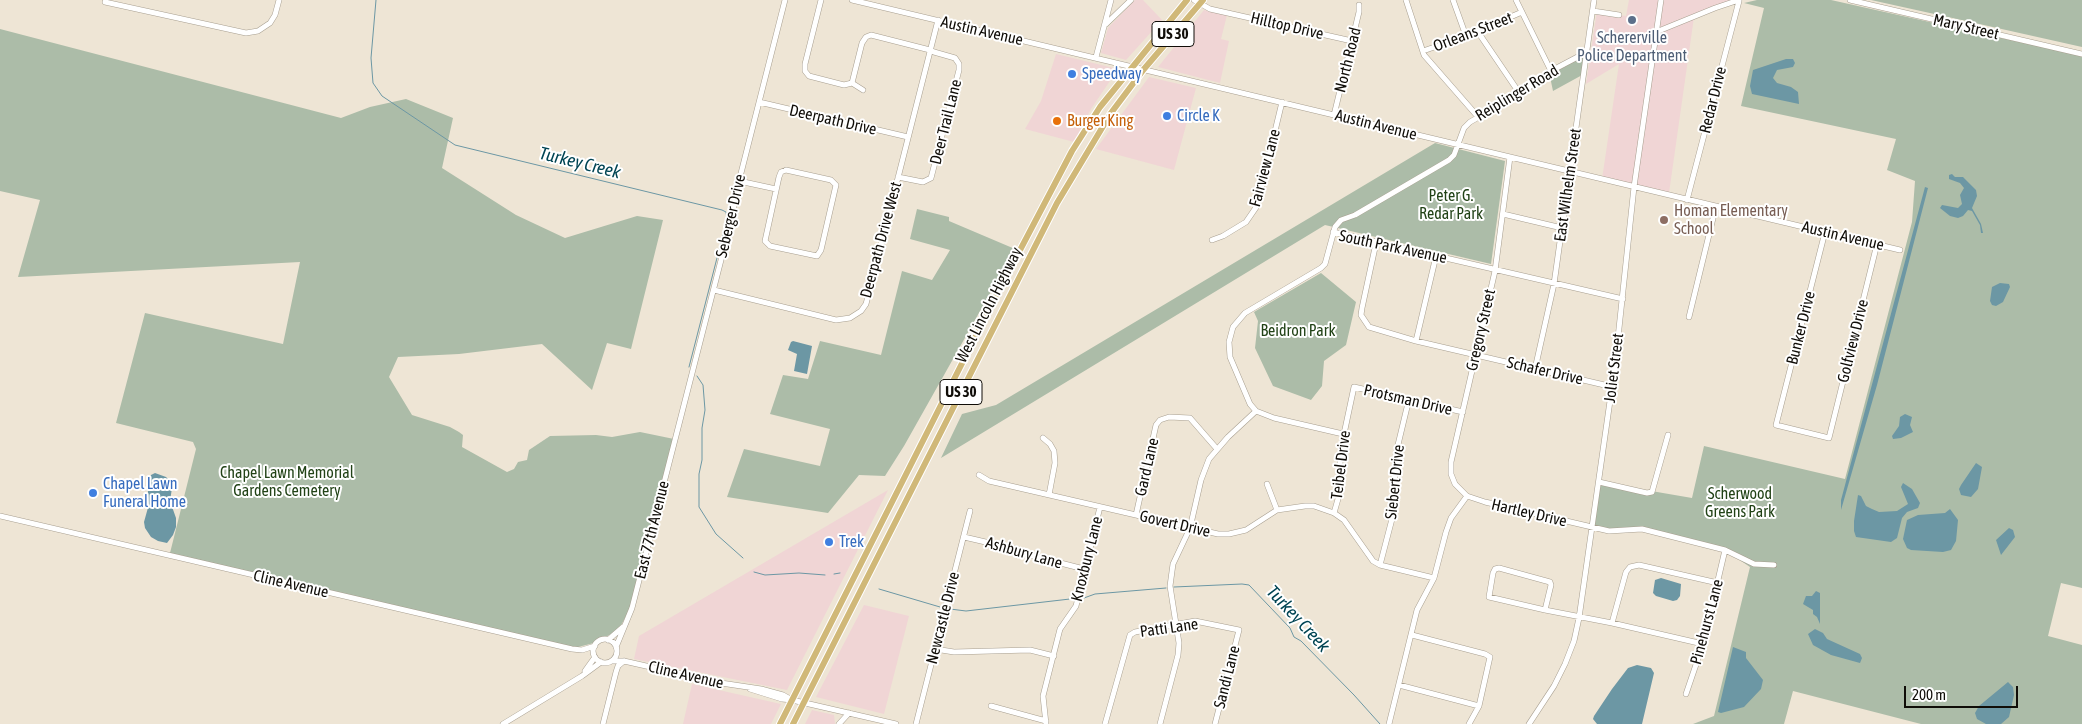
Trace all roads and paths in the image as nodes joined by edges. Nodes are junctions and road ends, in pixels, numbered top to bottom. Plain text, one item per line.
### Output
1 (279, 0) edge
2 (785, 0) edge
3 (821, 0) edge
4 (852, 0) edge
5 (1111, 0) edge
6 (1131, 0) edge
7 (1187, 0) edge
8 (1406, 0) edge
9 (1453, 0) edge
10 (1516, 0) edge
11 (1594, 0) edge
12 (1661, 0) edge
13 (1740, 0) edge
14 (1850, 0) edge
15 (1199, 1) edge
16 (105, 2) dead end
17 (1359, 5) dead end
18 (1593, 11) junction
19 (1522, 12) junction
20 (1619, 15) dead end
21 (938, 20) junction
22 (1105, 26) junction
23 (1478, 32) junction
24 (1656, 32) junction
25 (1466, 36) junction
26 (1352, 42) junction
27 (930, 50) junction
28 (1423, 51) junction
29 (1587, 52) junction
30 (2082, 54) edge
31 (1096, 57) junction
32 (1132, 66) junction
33 (1144, 69) junction
34 (1551, 71) junction
35 (852, 83) junction
36 (862, 90) dead end
37 (1520, 94) junction
38 (759, 102) junction
39 (1282, 102) junction
40 (1334, 115) junction
41 (1479, 118) junction
42 (908, 138) junction
43 (1458, 144) junction
44 (1510, 157) junction
45 (1570, 172) junction
46 (898, 176) junction
47 (739, 181) junction
48 (1634, 187) junction
49 (776, 190) junction
50 (1688, 200) junction
51 (1716, 206) junction
52 (1503, 214) junction
53 (1562, 228) junction
54 (1333, 232) junction
55 (1825, 232) junction
56 (1212, 240) dead end
57 (1376, 243) junction
58 (1878, 244) junction
59 (1900, 250) dead end
60 (1436, 256) junction
61 (1495, 271) junction
62 (1554, 284) junction
63 (714, 290) junction
64 (1622, 299) junction
65 (1689, 317) dead end
66 (1416, 341) junction
67 (1476, 355) junction
68 (1535, 369) junction
69 (1612, 386) junction
70 (1354, 387) joint
71 (1409, 399) junction
72 (1256, 411) junction
73 (1462, 412) junction
74 (677, 432) joint
75 (1343, 434) junction
76 (1668, 435) dead end
77 (1043, 438) dead end
78 (1829, 438) joint
79 (1217, 449) junction
80 (979, 475) dead end
81 (1599, 482) junction
82 (1267, 484) dead end
83 (1049, 495) junction
84 (1467, 496) junction
85 (1100, 507) junction
86 (1277, 510) junction
87 (970, 511) dead end
88 (1334, 513) junction
89 (1136, 515) junction
90 (0, 516) edge
91 (1190, 528) junction
92 (1592, 528) junction
93 (964, 537) junction
94 (1726, 550) junction
95 (1774, 565) dead end
96 (1380, 566) junction
97 (1084, 569) junction
98 (1434, 578) junction
99 (1718, 583) junction
100 (1545, 610) junction
101 (1579, 618) junction
102 (1612, 622) junction
103 (1177, 624) junction
104 (624, 627) junction
105 (1239, 630) joint
106 (1412, 635) junction
107 (608, 640) junction
108 (1703, 644) junction
109 (594, 646) junction
110 (616, 648) junction
111 (935, 648) junction
112 (582, 650) junction
113 (595, 656) junction
114 (1054, 656) junction
115 (611, 661) junction
116 (624, 661) junction
117 (601, 662) junction
118 (616, 672) junction
119 (582, 676) junction
120 (1399, 685) junction
121 (1686, 694) dead end
122 (792, 700) junction
123 (804, 702) junction
124 (991, 706) dead end
125 (1479, 706) junction
126 (834, 709) junction
127 (849, 713) junction
128 (1046, 722) edge
129 (839, 723) edge
130 (503, 724) edge
131 (603, 724) edge
132 (780, 724) edge
133 (793, 724) edge
134 (896, 724) edge
135 (916, 724) edge
136 (1105, 724) edge
137 (1160, 724) edge
138 (1215, 724) edge
139 (1389, 724) edge
140 (1469, 724) edge
141 (1529, 724) edge

1 - 16 street
2 - 38 street, Seberger Drive
3 - 35 street
4 - 21 street, Austin Avenue
5 - 22 street
6 - 22 street
7 - 32 main road, West Lincoln Highway / US 30
8 - 28 street
9 - 25 street
10 - 19 street
11 - 18 street, East Wilhelm Street
12 - 24 street, Joliet Street
13 - 24 street
13 - 50 street, Redar Drive
14 - 30 street, Mary Street
15 - 26 street, Hilltop Drive
15 - 33 main road, West Lincoln Highway / US 30
17 - 26 street, North Road
18 - 20 street
18 - 29 street, East Wilhelm Street
19 - 23 street, Orleans Street
19 - 34 street
21 - 27 street, Deerpath Drive West
21 - 31 street, Austin Avenue
22 - 31 street
23 - 25 street, Orleans Street
23 - 37 street
24 - 48 street, Joliet Street
25 - 28 street, Orleans Street
26 - 40 street, North Road
27 - 35 street
27 - 42 street, Deerpath Drive West
27 - 46 street, Deer Trail Lane
28 - 41 street
29 - 34 street, Reiplinger Road
29 - 45 street, East Wilhelm Street
31 - 32 street, Austin Avenue
32 - 33 street, Austin Avenue
32 - 122 main road, West Lincoln Highway / US 30
33 - 39 street, Austin Avenue
33 - 123 main road, West Lincoln Highway / US 30
34 - 37 street, Reiplinger Road
35 - 36 street
37 - 41 street, Reiplinger Road
38 - 42 street, Deerpath Drive
38 - 47 street, Seberger Drive
39 - 40 street, Austin Avenue
39 - 56 street, Fairview Lane
40 - 43 street, Austin Avenue
41 - 43 street, Reiplinger Road
42 - 46 street, Deerpath Drive West
43 - 44 street, Austin Avenue
43 - 54 street, Reiplinger Road
44 - 45 street, Austin Avenue
44 - 52 street, Gregory Street
45 - 48 street, Austin Avenue
45 - 53 street, East Wilhelm Street
46 - 63 street, Deerpath Drive West
47 - 49 street
47 - 63 street, Seberger Drive
48 - 50 street, Austin Avenue
48 - 64 street, Joliet Street
49 - 49 street
50 - 51 street, Austin Avenue
51 - 55 street, Austin Avenue
51 - 65 street
52 - 53 street
52 - 61 street, Gregory Street
53 - 62 street, East Wilhelm Street
54 - 57 street, South Park Avenue
54 - 72 street, South Park Avenue
55 - 58 street, Austin Avenue
55 - 78 street, Bunker Drive
57 - 60 street, South Park Avenue
57 - 66 street, Schafer Drive
58 - 59 street, Austin Avenue
58 - 78 street, Golfview Drive
60 - 61 street, South Park Avenue
60 - 66 street
61 - 62 street, South Park Avenue
61 - 67 street, Gregory Street
62 - 64 street, South Park Avenue
62 - 68 street, East Wilhelm Street
63 - 74 street, Seberger Drive
64 - 69 street, Joliet Street
66 - 67 street, Schafer Drive
67 - 68 street, Schafer Drive
67 - 73 street, Gregory Street
68 - 69 street, Schafer Drive
69 - 81 street, Joliet Street
70 - 71 street, Protsman Drive
70 - 75 street, Teibel Drive
71 - 73 street, Protsman Drive
71 - 96 street, Siebert Drive
72 - 75 street
72 - 79 street
73 - 84 street, Gregory Street
74 - 104 street, East 77th Avenue
75 - 88 street, Teibel Drive
76 - 81 street
77 - 83 street
79 - 89 street, Gard Lane
79 - 91 street
80 - 83 street, Govert Drive
81 - 92 street, Joliet Street
82 - 86 street
83 - 85 street, Govert Drive
84 - 92 street, Hartley Drive
84 - 98 street
85 - 89 street, Govert Drive
85 - 97 street, Knoxbury Lane
86 - 88 street, Govert Drive
86 - 91 street, Govert Drive
87 - 93 street, Newcastle Drive
88 - 96 street, Govert Drive
89 - 91 street, Govert Drive
90 - 112 street, Cline Avenue
91 - 103 street
92 - 94 street, Hartley Drive
92 - 101 street, Joliet Street
93 - 97 street, Ashbury Lane
93 - 111 street, Newcastle Drive
94 - 95 street, Hartley Drive
94 - 99 street, Pinehurst Lane
96 - 98 street
97 - 114 street, Knoxbury Lane
98 - 106 street
99 - 102 street
99 - 108 street, Pinehurst Lane
100 - 100 street
100 - 101 street
101 - 102 street
101 - 141 street, Joliet Street
102 - 108 street
103 - 105 street, Patti Lane
103 - 136 street, Patti Lane
103 - 137 street
104 - 107 street, East 77th Avenue
104 - 110 street, East 77th Avenue
105 - 138 street, Sandi Lane
106 - 120 street
106 - 125 street
107 - 109 street
107 - 110 street
108 - 121 street, Pinehurst Lane
109 - 112 street
109 - 113 street
110 - 115 street
110 - 116 street
111 - 114 street
111 - 135 street, Newcastle Drive
112 - 113 street, Cline Avenue
113 - 117 street
113 - 119 street
114 - 128 street, Knoxbury Lane
115 - 116 street, Cline Avenue
115 - 117 street
115 - 118 street
116 - 118 street
116 - 122 street, Cline Avenue
117 - 119 street
118 - 131 street
119 - 130 street
120 - 125 street
120 - 139 street
122 - 123 street, Cline Avenue
122 - 132 main road, West Lincoln Highway / US 30
123 - 126 street, Cline Avenue
123 - 133 main road, West Lincoln Highway / US 30
124 - 128 street
125 - 140 street
126 - 127 street, Cline Avenue
126 - 129 street
127 - 129 street
127 - 134 street, Cline Avenue

